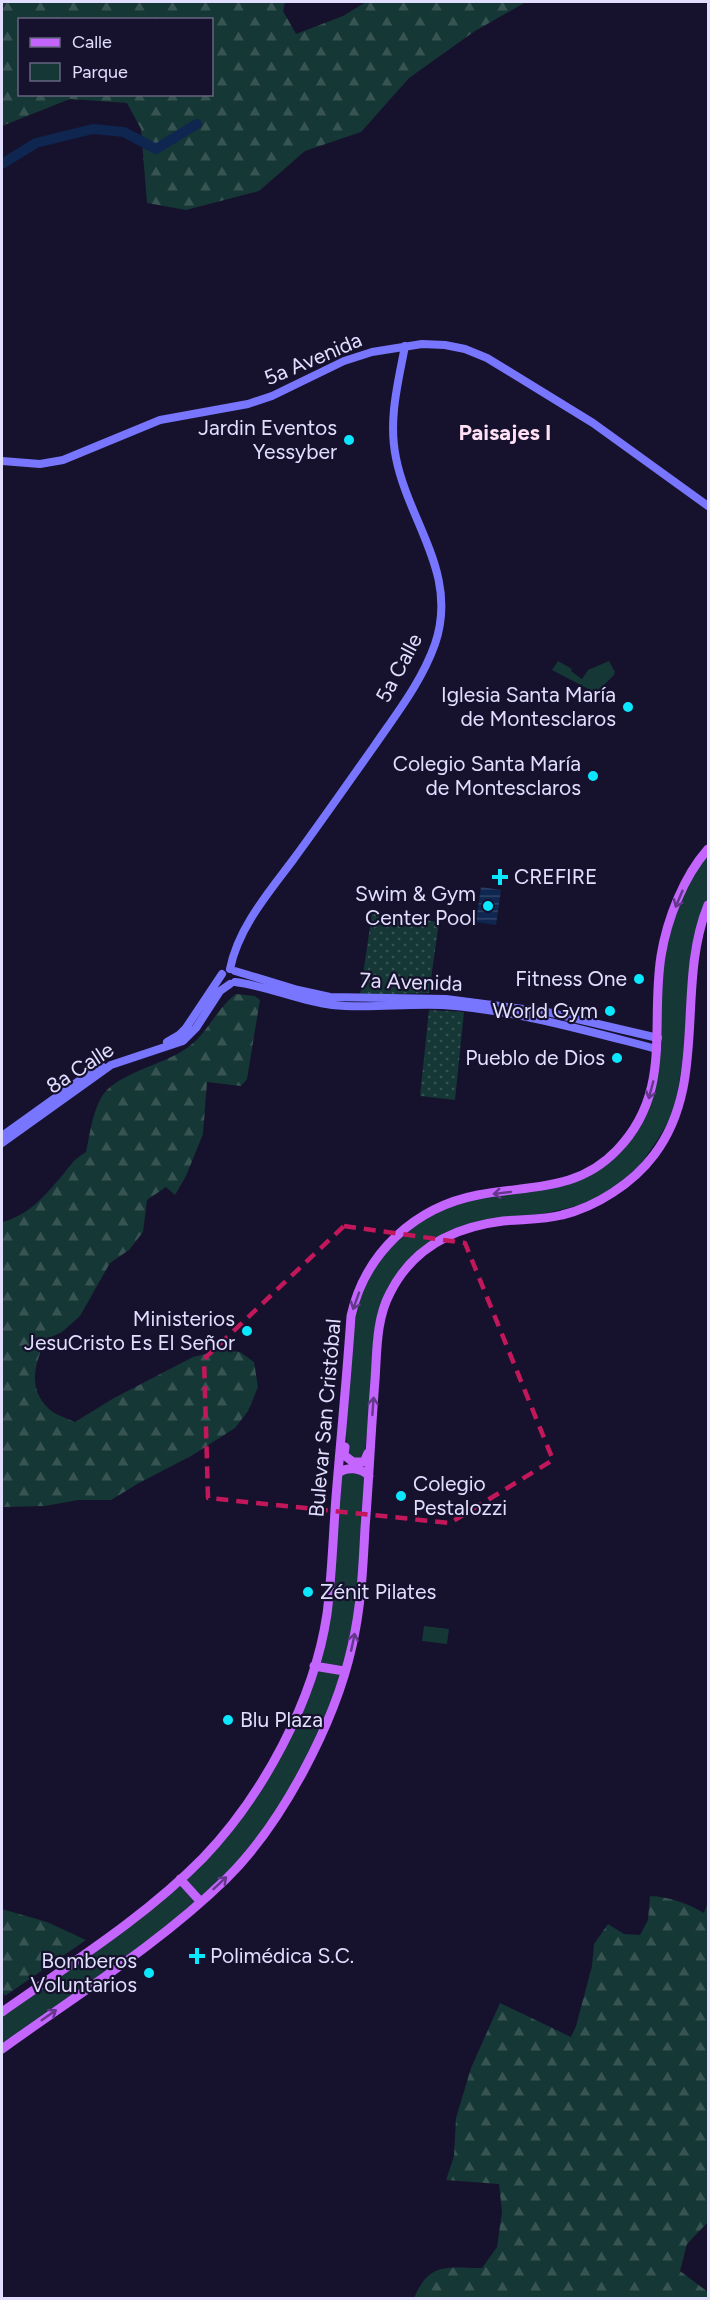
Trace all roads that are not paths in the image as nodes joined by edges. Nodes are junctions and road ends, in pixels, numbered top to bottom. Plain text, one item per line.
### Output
1 (405, 346) junction
2 (2, 461) edge
3 (708, 506) edge
4 (708, 849) edge
5 (708, 905) edge
6 (229, 971) junction
7 (232, 983) junction
8 (597, 1023) junction
9 (192, 1033) junction
10 (595, 1033) junction
11 (658, 1038) junction
12 (171, 1040) junction
13 (161, 1046) junction
14 (657, 1049) junction
15 (118, 1059) junction
16 (2, 1136) edge
17 (2, 1143) edge
18 (344, 1409) junction
19 (371, 1446) junction
20 (338, 1473) junction
21 (369, 1476) junction
22 (314, 1666) junction
23 (344, 1671) junction
24 (180, 1879) junction
25 (200, 1901) junction
26 (2, 2012) edge
27 (2, 2049) edge

1 - 2 street, 5a Avenida
1 - 3 street, 5a Avenida
1 - 6 street, 5a Calle
4 -> 11 main road, Bulevar San Cristóbal
19 -> 5 main road
6 - 7 street
6 - 7 street
6 - 8 street, 7a Avenida
6 - 12 street, 8a Calle
7 - 9 street, 8a Calle
7 - 10 street, 7a Avenida
8 - 10 street
8 - 11 street, 7a Avenida
9 - 12 street
9 - 13 street, 8a Calle
10 - 14 street, 7a Avenida
11 - 14 main road, Bulevar San Cristóbal
12 - 13 street, 8a Calle
13 - 15 street, 8a Calle
14 -> 18 main road, Bulevar San Cristóbal
15 - 16 street, 8a Calle
15 - 17 street, 8a Calle
18 - 19 main road
18 - 20 main road, Bulevar San Cristóbal
19 - 21 main road
20 - 21 main road
20 - 22 main road, Bulevar San Cristóbal
23 -> 21 main road
22 - 23 main road
22 - 24 main road, Bulevar San Cristóbal
25 -> 23 main road
24 - 25 main road
24 - 26 main road, Bulevar San Cristóbal
27 -> 25 main road

